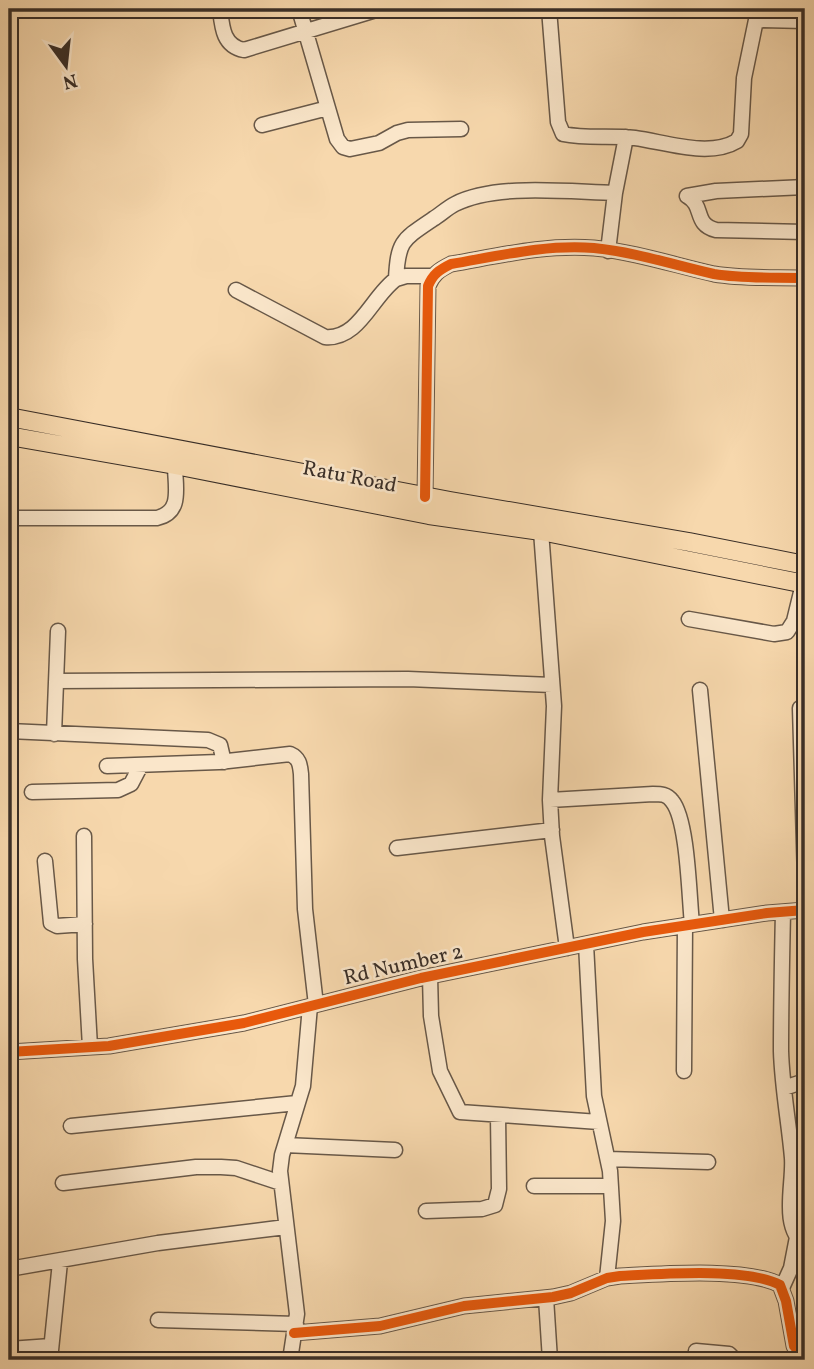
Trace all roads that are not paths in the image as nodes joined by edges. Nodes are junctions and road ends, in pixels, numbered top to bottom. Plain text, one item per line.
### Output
1 (220, 9) edge
2 (299, 9) edge
3 (379, 9) edge
4 (550, 9) edge
5 (756, 14) edge
6 (805, 21) edge
7 (306, 32) junction
8 (328, 108) junction
9 (262, 125) dead end
10 (461, 129) dead end
11 (626, 137) junction
12 (805, 187) edge
13 (615, 193) junction
14 (805, 232) edge
15 (608, 251) junction
16 (432, 276) junction
17 (805, 278) edge
18 (396, 279) junction
19 (236, 290) dead end
20 (9, 417) edge
21 (9, 436) edge
22 (175, 465) junction
23 (425, 497) junction
24 (9, 518) edge
25 (541, 531) junction
26 (805, 565) edge
27 (804, 584) edge
28 (689, 619) dead end
29 (58, 631) dead end
30 (56, 681) junction
31 (552, 685) junction
32 (700, 690) dead end
33 (800, 708) dead end
34 (9, 731) edge
35 (54, 734) junction
36 (224, 762) junction
37 (141, 765) junction
38 (107, 766) dead end
39 (32, 792) dead end
40 (550, 800) junction
41 (552, 830) junction
42 (84, 836) dead end
43 (397, 848) dead end
44 (45, 861) dead end
45 (805, 880) edge
46 (805, 910) edge
47 (783, 912) junction
48 (722, 920) junction
49 (85, 925) junction
50 (689, 925) junction
51 (586, 944) junction
52 (567, 948) junction
53 (430, 976) junction
54 (313, 1006) junction
55 (90, 1047) junction
56 (9, 1052) edge
57 (684, 1071) dead end
58 (805, 1081) edge
59 (784, 1088) junction
60 (297, 1103) junction
61 (498, 1116) junction
62 (599, 1122) junction
63 (71, 1126) dead end
64 (285, 1145) junction
65 (395, 1150) dead end
66 (608, 1159) junction
67 (708, 1162) dead end
68 (281, 1182) junction
69 (63, 1183) dead end
70 (534, 1186) dead end
71 (611, 1186) junction
72 (426, 1211) dead end
73 (286, 1227) junction
74 (801, 1241) edge
75 (60, 1262) junction
76 (9, 1269) edge
77 (607, 1278) junction
78 (782, 1288) junction
79 (546, 1298) junction
80 (158, 1320) dead end
81 (295, 1328) junction
82 (9, 1349) edge
83 (696, 1351) dead end
84 (51, 1353) edge
85 (797, 1355) edge
86 (290, 1360) edge
87 (551, 1360) edge
88 (735, 1360) edge

1 - 7 street
2 - 7 street
3 - 7 street
4 - 11 street
5 - 6 street
5 - 11 street
7 - 8 street
8 - 9 street
8 - 10 street
11 - 13 street
12 - 14 street
13 - 15 street
13 - 18 street
15 - 16 street
15 - 17 street
16 - 18 street
16 - 23 street
18 - 19 street
20 - 23 main road, Ratu Road
21 - 22 main road, Ratu Road
22 - 24 street
22 - 25 main road, Ratu Road
23 - 26 main road, Ratu Road
25 - 27 main road, Ratu Road
25 - 31 street
27 - 28 street
29 - 30 street
30 - 31 street
30 - 35 street
31 - 40 street
32 - 48 street
33 - 45 street
34 - 35 street
35 - 36 street
36 - 37 street
36 - 54 street
37 - 38 street
37 - 39 street
40 - 41 street
40 - 50 street
41 - 43 street
41 - 52 street
42 - 49 street
44 - 49 street
46 - 47 street, Rd Number 2
47 - 48 street, Rd Number 2
47 - 59 street
48 - 50 street, Rd Number 2
49 - 55 street
50 - 51 street, Rd Number 2
50 - 57 street
51 - 52 street, Rd Number 2
51 - 62 street
52 - 53 street, Rd Number 2
53 - 54 street, Rd Number 2
53 - 61 street
54 - 55 street, Rd Number 2
54 - 60 street
55 - 56 street, Rd Number 2
58 - 59 street
59 - 74 street
60 - 63 street
60 - 64 street
61 - 62 street
61 - 72 street
62 - 66 street
64 - 65 street
64 - 68 street
66 - 67 street
66 - 71 street
68 - 69 street
68 - 73 street
70 - 71 street
71 - 77 street
73 - 75 street
73 - 81 street
74 - 78 street
75 - 76 street
75 - 84 street
77 - 78 street
77 - 79 street
78 - 85 street
79 - 81 street
79 - 87 street
80 - 81 street
81 - 86 street
82 - 84 street
83 - 88 street

